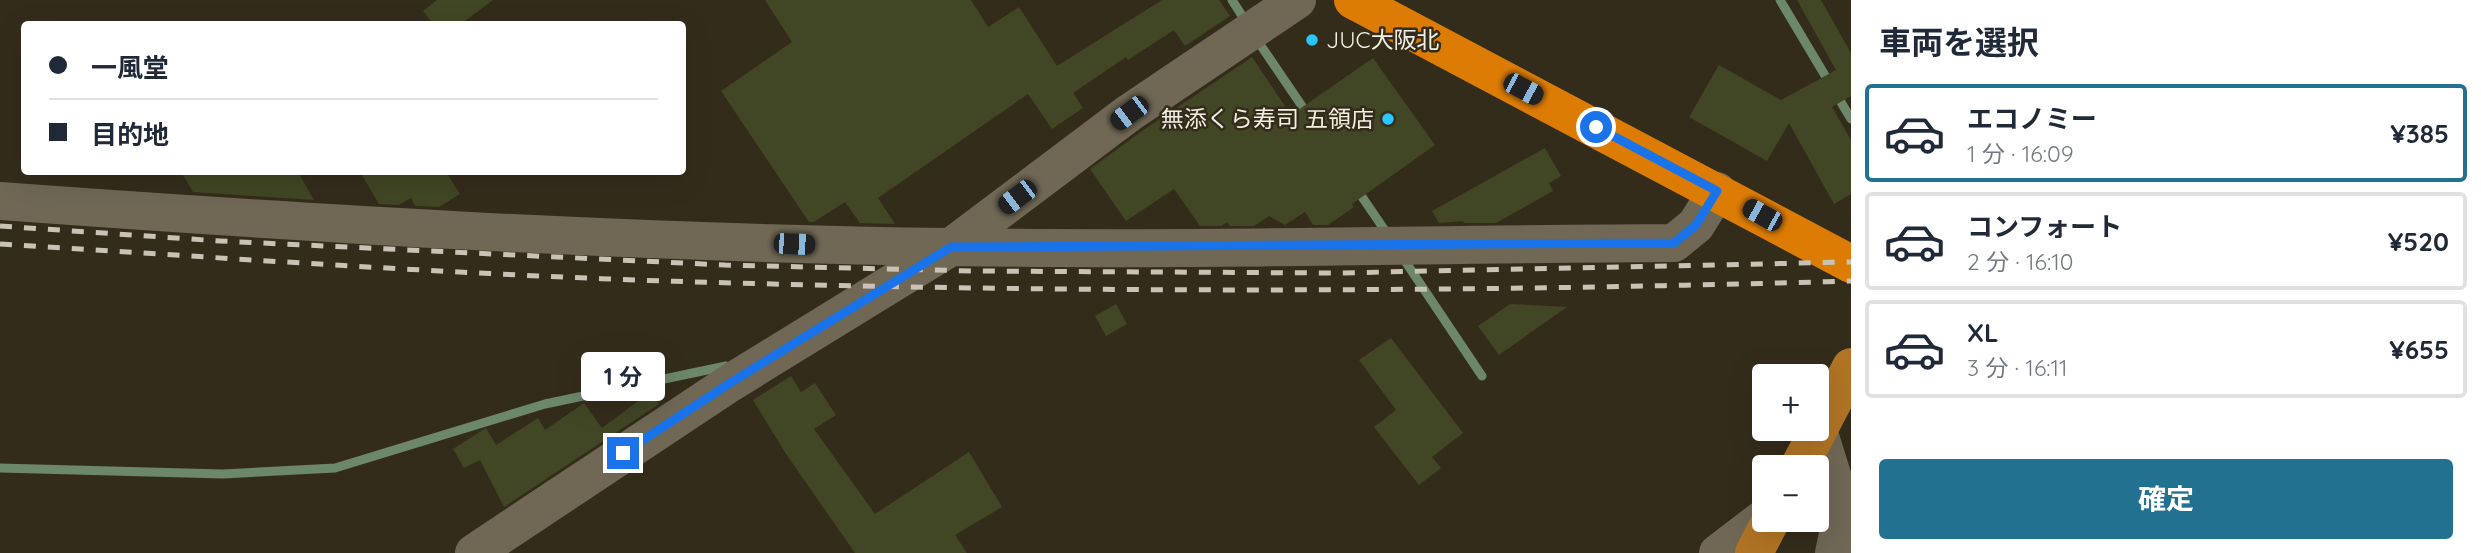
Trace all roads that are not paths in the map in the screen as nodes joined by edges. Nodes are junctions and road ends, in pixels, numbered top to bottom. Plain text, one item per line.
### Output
1 (1353, 0) edge
2 (1282, 10) edge
3 (1717, 191) junction
4 (0, 201) edge
5 (951, 247) junction
6 (1851, 264) edge
7 (1851, 367) edge
8 (1829, 409) edge
9 (1821, 441) edge
10 (1752, 527) edge
11 (1765, 532) edge
12 (474, 553) edge
13 (1718, 553) edge
14 (1754, 553) edge
15 (1834, 553) edge

1 - 3 highway
2 - 5 street
3 - 5 street
3 - 6 highway
4 - 5 street
5 - 12 street
7 - 8 main road
9 - 15 street
10 - 13 street
11 - 14 main road

